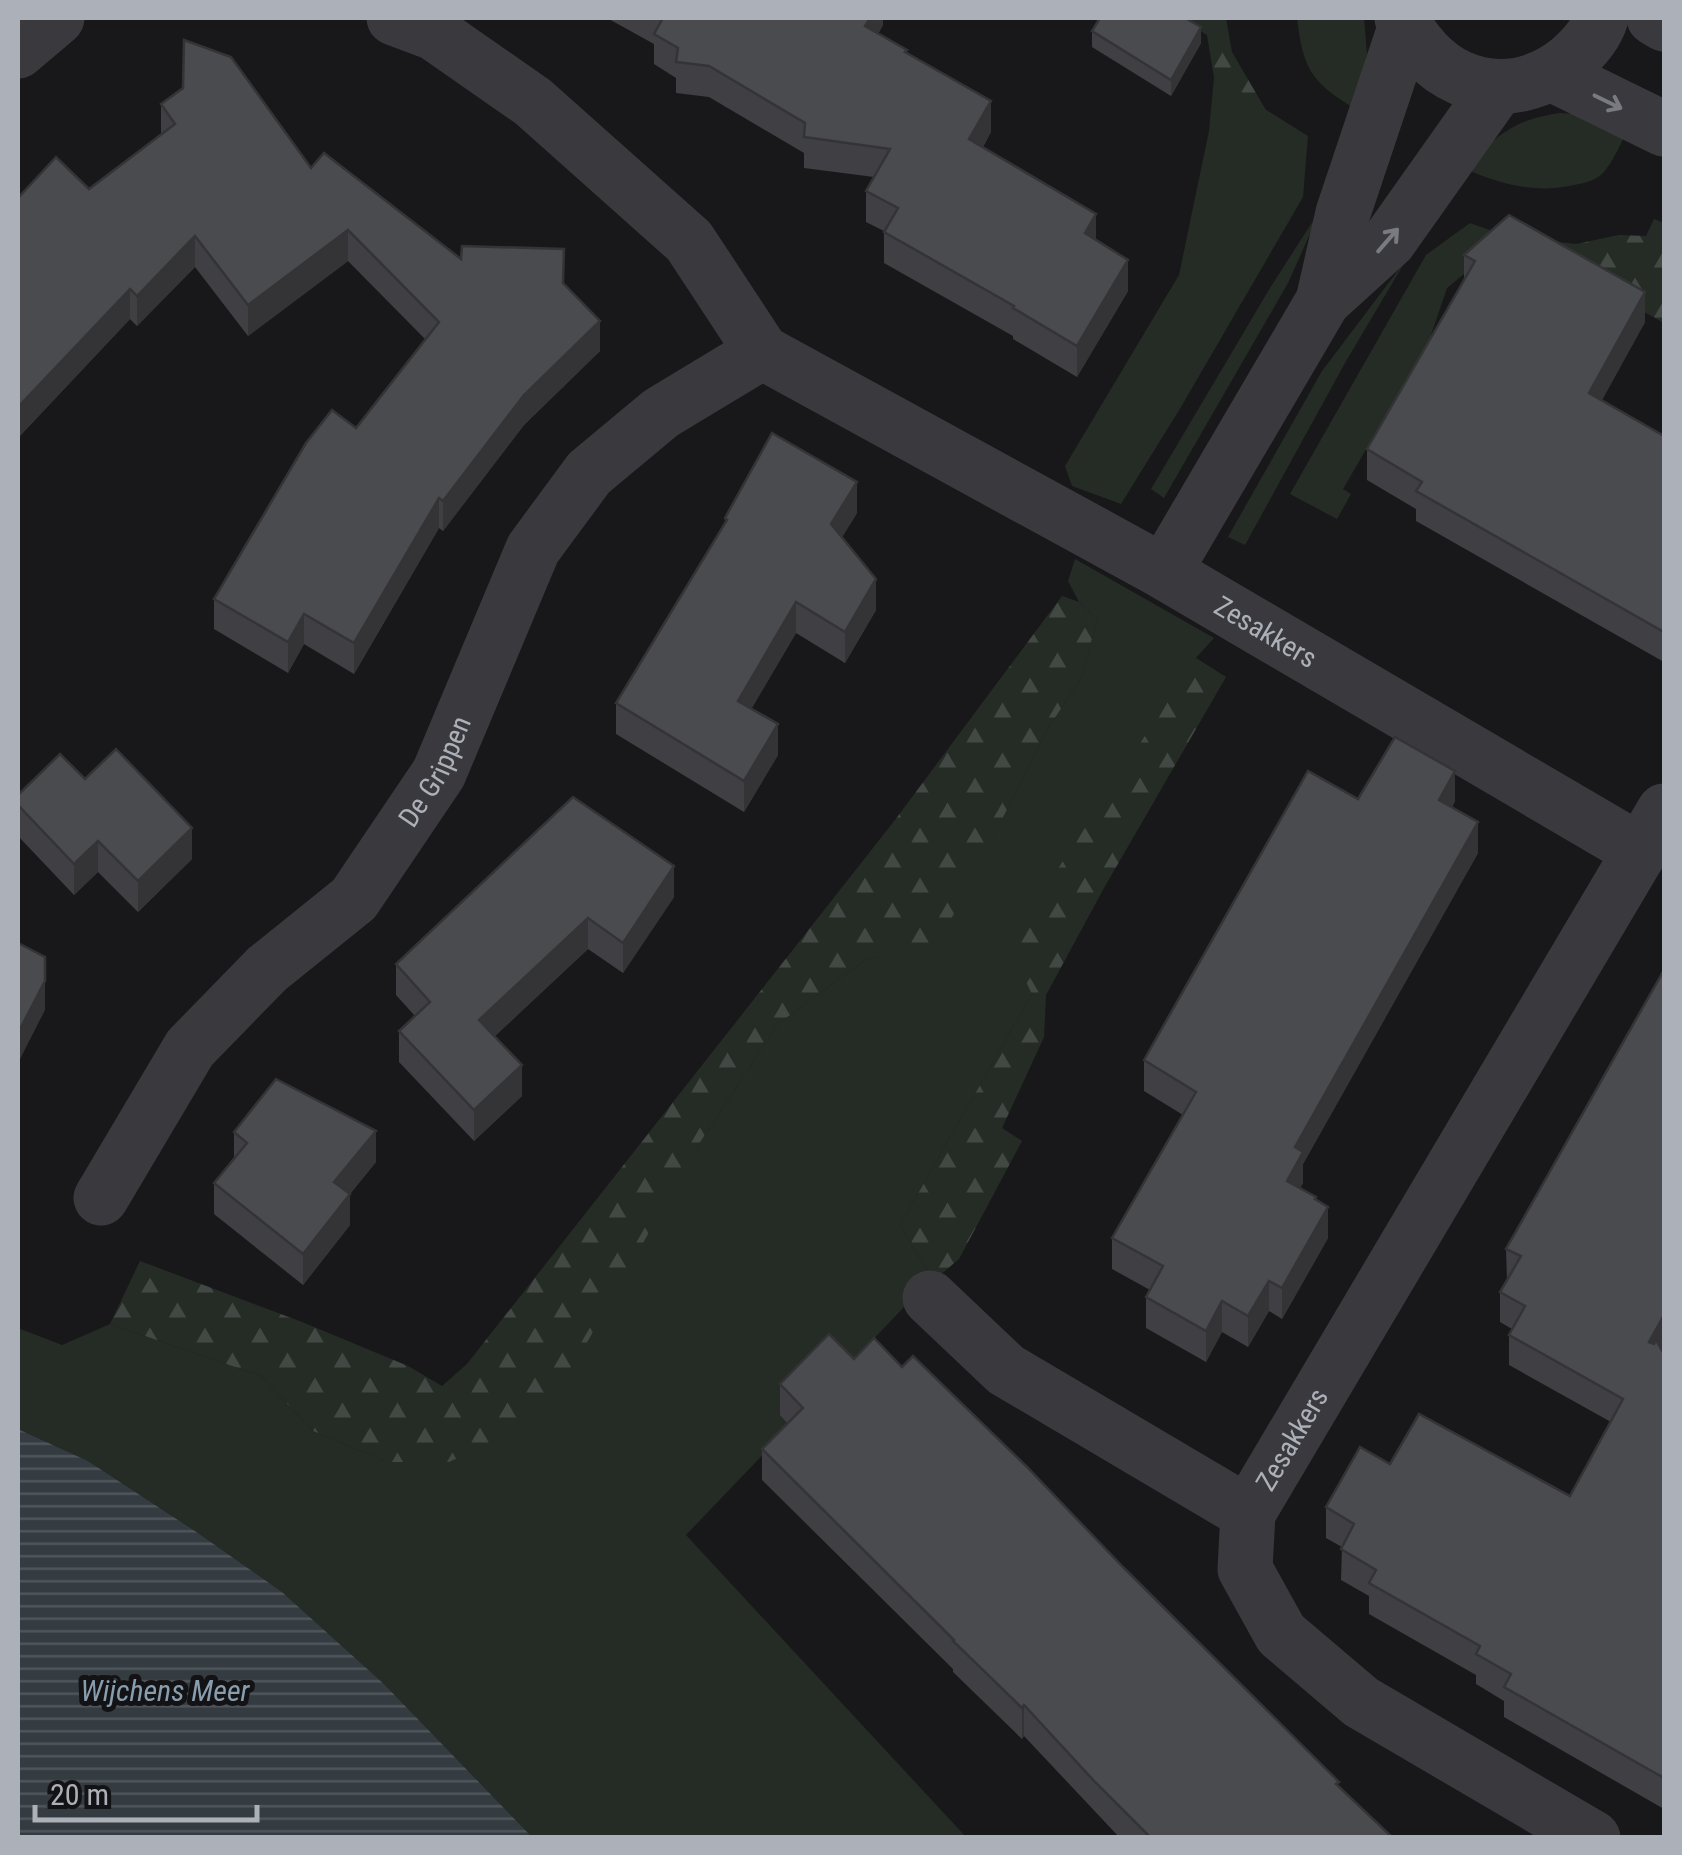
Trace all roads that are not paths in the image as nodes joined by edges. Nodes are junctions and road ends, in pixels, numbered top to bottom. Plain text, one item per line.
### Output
1 (57, 18) edge
2 (394, 18) edge
3 (1601, 18) edge
4 (1654, 18) edge
5 (1403, 23) edge
6 (1664, 24) edge
7 (18, 51) edge
8 (1552, 74) junction
9 (1498, 87) junction
10 (1664, 129) edge
11 (1323, 301) junction
12 (762, 352) junction
13 (1164, 572) junction
14 (1652, 831) edge
15 (101, 1198) dead end
16 (930, 1298) dead end
17 (1248, 1513) junction
18 (1593, 1838) edge

1 - 7 street
2 - 12 street
3 - 8 street
4 - 6 street
5 - 9 street
5 - 11 street
8 - 9 street
8 -> 10 street
11 -> 9 street
11 - 13 street
12 - 13 street
12 - 15 street, De Grippen
13 - 14 street, Zesakkers
14 - 17 street, Zesakkers
16 - 17 street, Zesakkers
17 - 18 street, Zesakkers

